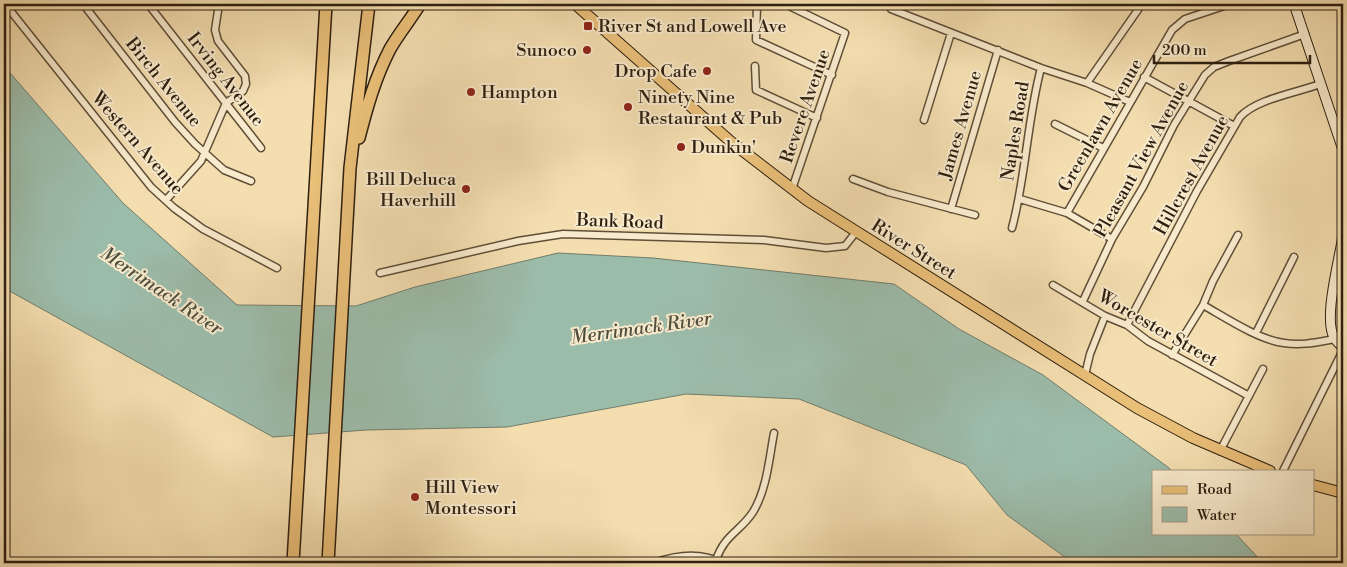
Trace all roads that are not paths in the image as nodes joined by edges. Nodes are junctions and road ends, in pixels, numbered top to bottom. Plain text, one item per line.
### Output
1 (5, 4) edge
2 (83, 4) edge
3 (148, 4) edge
4 (219, 4) edge
5 (326, 4) edge
6 (369, 4) edge
7 (420, 4) edge
8 (575, 4) edge
9 (757, 4) edge
10 (786, 4) edge
11 (1142, 4) edge
12 (1230, 4) edge
13 (1294, 4) edge
14 (891, 9) dead end
15 (951, 33) junction
16 (1305, 34) junction
17 (998, 50) junction
18 (756, 66) dead end
19 (1041, 68) junction
20 (832, 75) junction
21 (1144, 77) junction
22 (1087, 83) junction
23 (1320, 84) junction
24 (1187, 100) junction
25 (1130, 102) junction
26 (226, 103) junction
27 (817, 118) junction
28 (924, 120) dead end
29 (1055, 124) dead end
30 (1234, 126) junction
31 (260, 148) dead end
32 (1103, 148) junction
33 (1343, 150) edge
34 (205, 153) junction
35 (350, 168) junction
36 (853, 179) dead end
37 (251, 181) dead end
38 (792, 189) junction
39 (1020, 199) junction
40 (166, 200) junction
41 (951, 209) junction
42 (1067, 213) junction
43 (975, 215) dead end
44 (1012, 228) dead end
45 (856, 232) junction
46 (1238, 235) dead end
47 (1343, 235) edge
48 (1112, 240) junction
49 (1294, 258) dead end
50 (277, 268) dead end
51 (380, 273) dead end
52 (1339, 283) edge
53 (1053, 285) dead end
54 (1082, 301) junction
55 (1204, 305) junction
56 (1106, 316) junction
57 (1127, 325) junction
58 (1256, 333) junction
59 (1334, 339) junction
60 (1343, 349) edge
61 (1172, 355) junction
62 (1263, 369) dead end
63 (1085, 375) junction
64 (1249, 396) junction
65 (774, 433) dead end
66 (1220, 451) junction
67 (1268, 470) edge
68 (1283, 470) edge
69 (1314, 485) edge
70 (1343, 492) edge
71 (716, 560) junction
72 (293, 563) edge
73 (328, 563) edge
74 (654, 563) edge
75 (722, 563) edge

1 - 40 street, Western Avenue
2 - 34 street, Birch Avenue
3 - 26 street, Irving Avenue
4 - 26 street
5 - 72 highway
6 - 35 highway
7 - 35 highway
8 - 38 main road, River Street
9 - 20 street
10 - 20 street, Revere Avenue
11 - 22 street
12 - 21 street, Greenlawn Avenue
13 - 16 street
14 - 15 street
15 - 17 street
15 - 28 street
16 - 23 street
16 - 24 street, Pleasant View Avenue
17 - 19 street
17 - 41 street, James Avenue
18 - 27 street
19 - 22 street
19 - 39 street, Naples Road
20 - 27 street, Revere Avenue
21 - 24 street
21 - 25 street, Greenlawn Avenue
22 - 25 street
23 - 30 street, Hillcrest Avenue
23 - 33 street
24 - 30 street
24 - 48 street, Pleasant View Avenue
25 - 32 street, Greenlawn Avenue
26 - 31 street, Irving Avenue
26 - 34 street
27 - 38 street, Revere Avenue
29 - 32 street
30 - 57 street, Hillcrest Avenue
32 - 42 street, Greenlawn Avenue
34 - 37 street, Birch Avenue
34 - 40 street
35 - 73 highway
36 - 41 street
38 - 45 main road, River Street
39 - 42 street
39 - 44 street, Naples Road
40 - 50 street, Western Avenue
41 - 43 street
42 - 48 street
45 - 51 street, Bank Road
45 - 63 main road, River Street
46 - 55 street
47 - 52 street
48 - 54 street, Pleasant View Avenue
49 - 58 street
52 - 59 street
53 - 54 street, Worcester Street
54 - 56 street, Worcester Street
55 - 58 street
55 - 61 street
56 - 57 street, Worcester Street
56 - 63 street
57 - 61 street, Worcester Street
58 - 59 street
59 - 60 street
60 - 68 street
61 - 64 street, Worcester Street
62 - 64 street
63 - 66 main road, River Street
64 - 66 street
65 - 71 street
66 - 67 main road, River Street
69 - 70 main road
71 - 74 street
71 - 75 street

